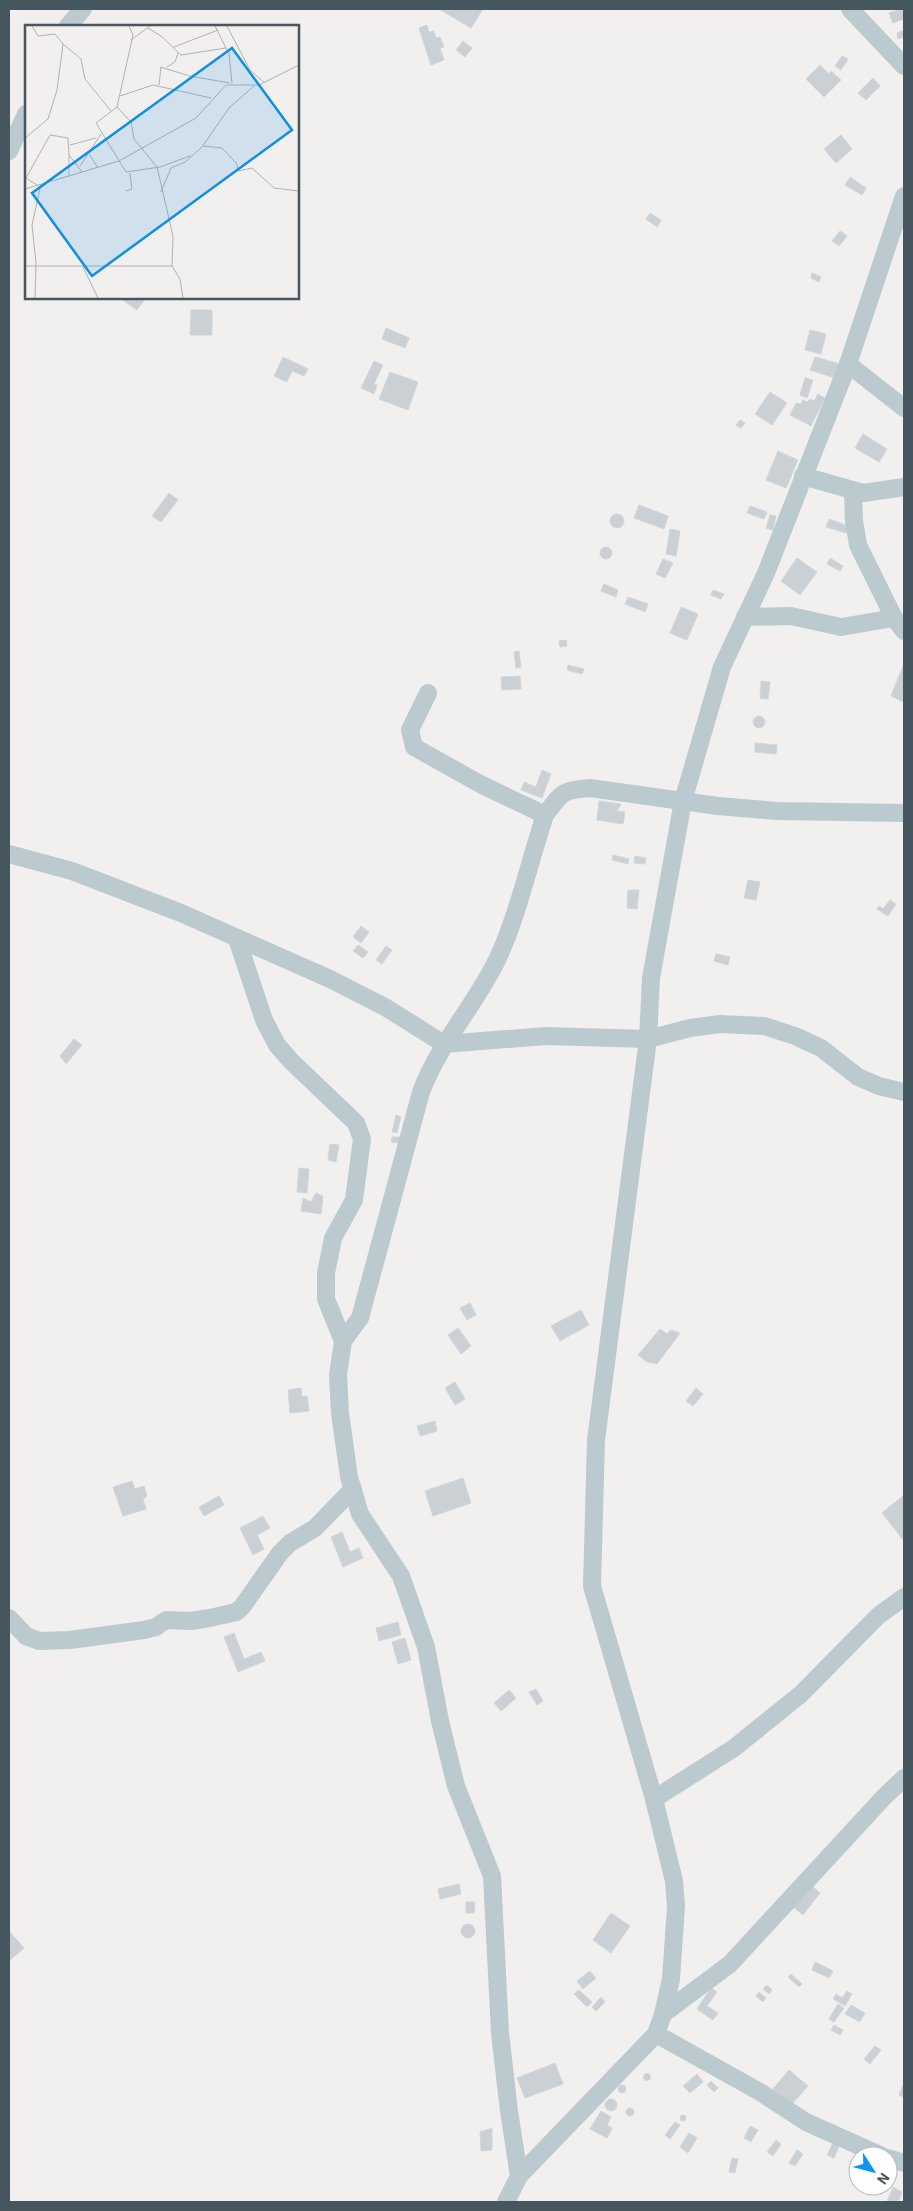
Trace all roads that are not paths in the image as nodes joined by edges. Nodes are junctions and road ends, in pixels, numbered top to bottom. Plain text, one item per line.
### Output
1 (83, 9) edge
2 (850, 9) edge
3 (69, 25) edge
4 (904, 65) edge
5 (25, 116) edge
6 (9, 151) edge
7 (904, 196) edge
8 (848, 364) junction
9 (904, 408) edge
10 (803, 476) junction
11 (904, 487) edge
12 (854, 492) junction
13 (745, 617) junction
14 (899, 625) edge
15 (428, 693) dead end
16 (683, 801) junction
17 (904, 813) edge
18 (545, 815) junction
19 (9, 854) edge
20 (237, 939) junction
21 (648, 1039) junction
22 (444, 1044) junction
23 (904, 1092) edge
24 (343, 1341) junction
25 (353, 1489) junction
26 (904, 1597) edge
27 (9, 1618) edge
28 (904, 1778) edge
29 (654, 1799) junction
30 (663, 2014) junction
31 (656, 2034) junction
32 (860, 2146) edge
33 (519, 2176) junction
34 (506, 2202) edge

1 - 3 street
2 - 4 street
5 - 6 street
7 - 8 street
8 - 9 street
8 - 10 street
10 - 12 street
10 - 13 street
11 - 12 street
12 - 14 street
13 - 14 street
13 - 16 street
15 - 18 street
16 - 17 street
16 - 18 street
16 - 21 street
18 - 22 street
19 - 20 street
20 - 22 street
20 - 24 street
21 - 22 street
21 - 23 street
21 - 29 street
22 - 24 street
24 - 25 street
25 - 27 street
25 - 33 street
26 - 29 street
28 - 30 street
29 - 30 street
30 - 31 street
31 - 32 street
31 - 33 street
33 - 34 street

